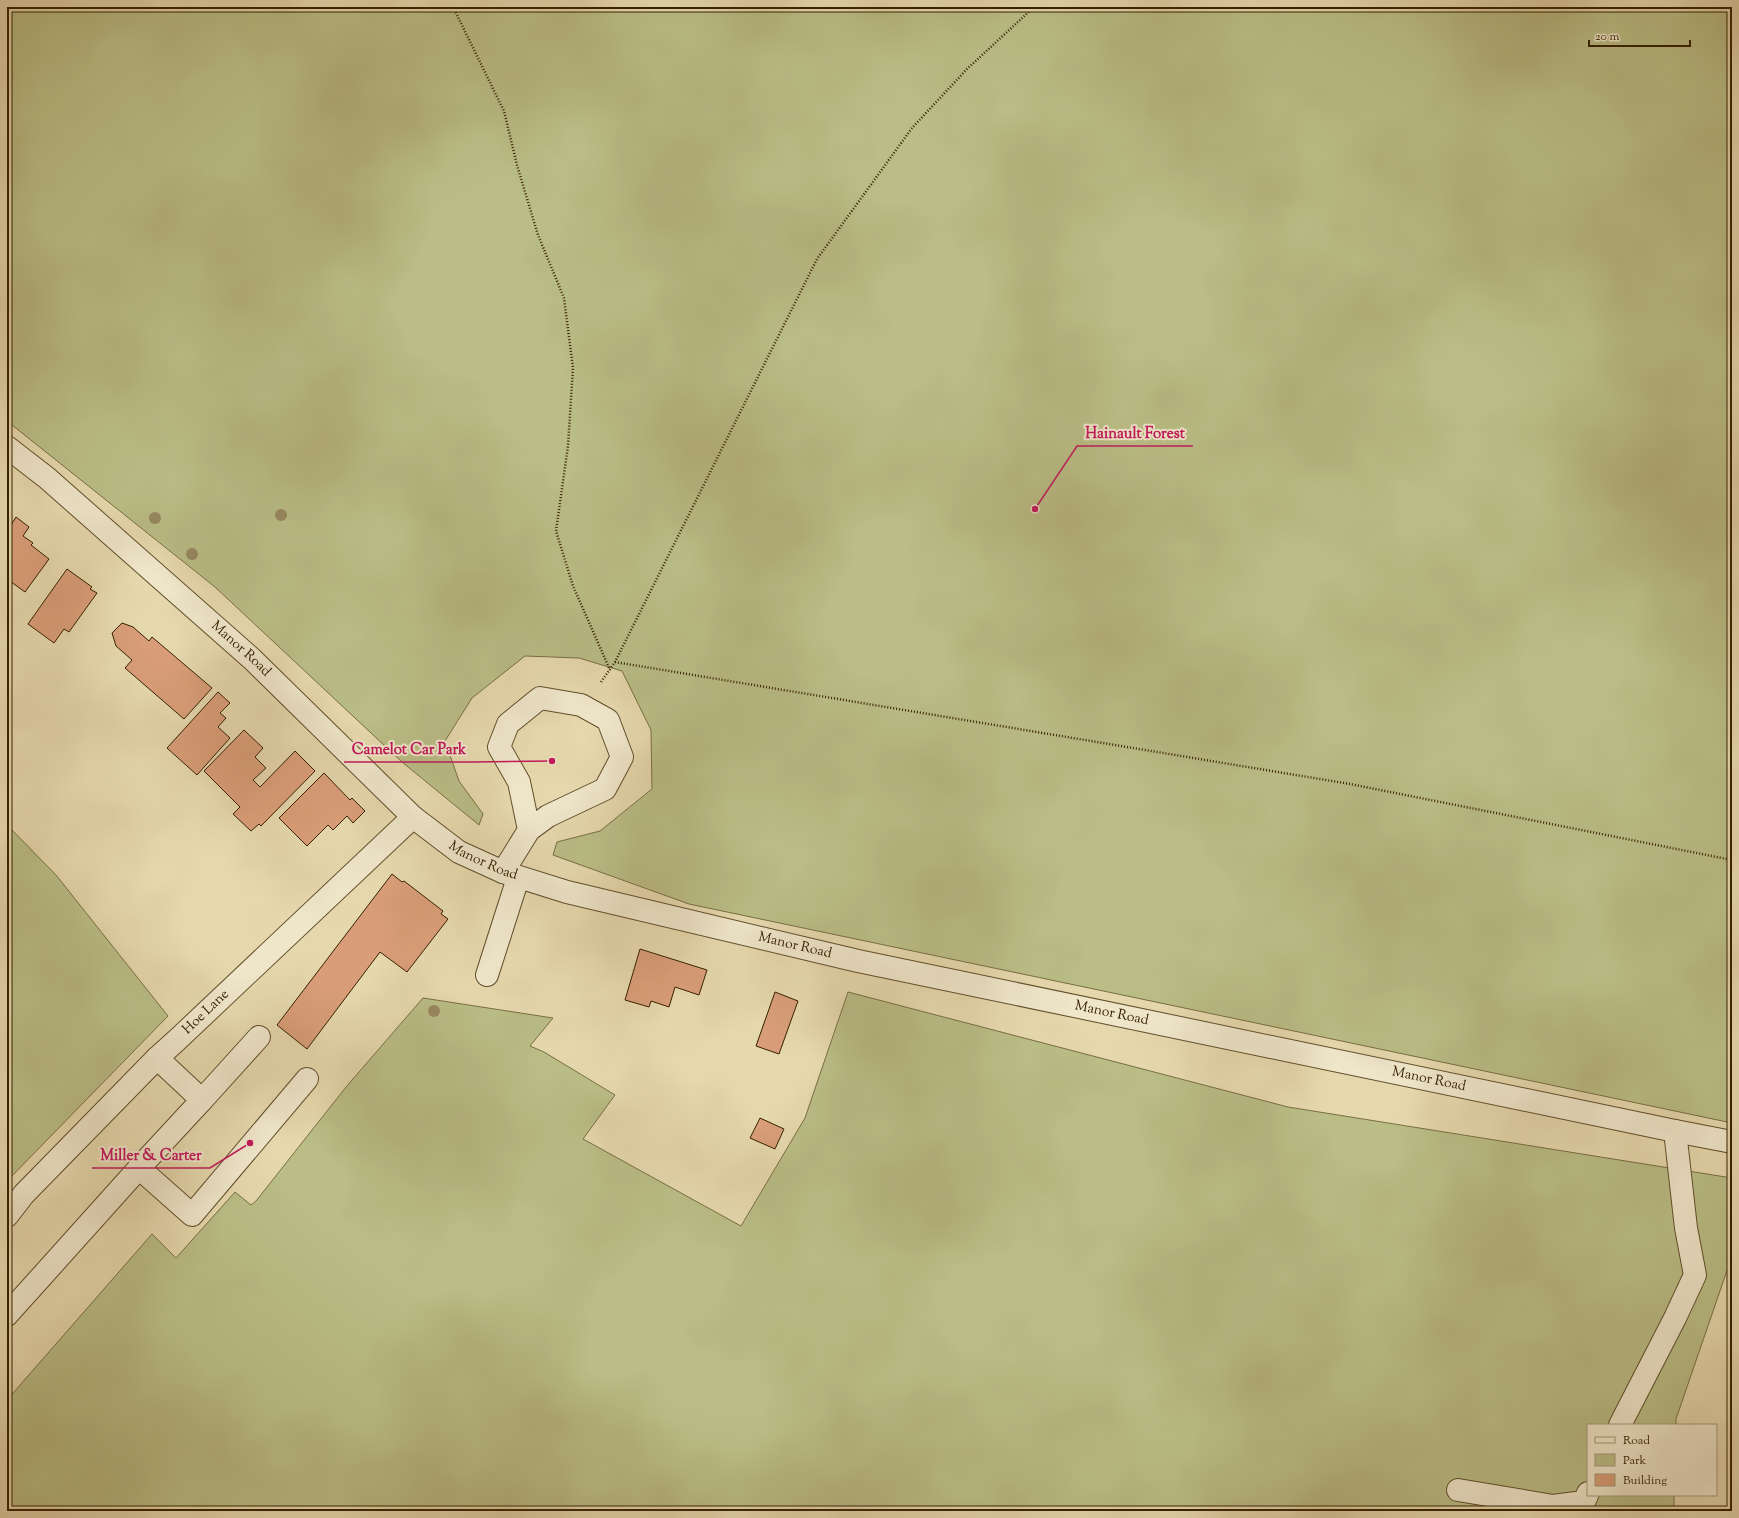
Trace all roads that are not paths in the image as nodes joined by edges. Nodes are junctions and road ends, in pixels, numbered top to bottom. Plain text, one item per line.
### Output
1 (7, 447) edge
2 (413, 817) junction
3 (529, 830) junction
4 (511, 875) junction
5 (487, 975) dead end
6 (259, 1037) dead end
7 (157, 1058) junction
8 (306, 1079) dead end
9 (202, 1100) junction
10 (1675, 1132) junction
11 (1732, 1142) edge
12 (139, 1168) junction
13 (7, 1216) edge
14 (7, 1315) edge
15 (1621, 1424) edge
16 (1458, 1490) dead end
17 (1587, 1496) edge

1 - 2 street, Manor Road
2 - 4 street, Manor Road
2 - 7 street, Hoe Lane
3 - 3 street
3 - 4 street
4 - 5 street
4 - 10 street, Manor Road
6 - 9 street
7 - 9 street
7 - 13 street, Hoe Lane
8 - 12 street
9 - 12 street
10 - 11 street, Manor Road
10 - 15 street
12 - 14 street
16 - 17 street

